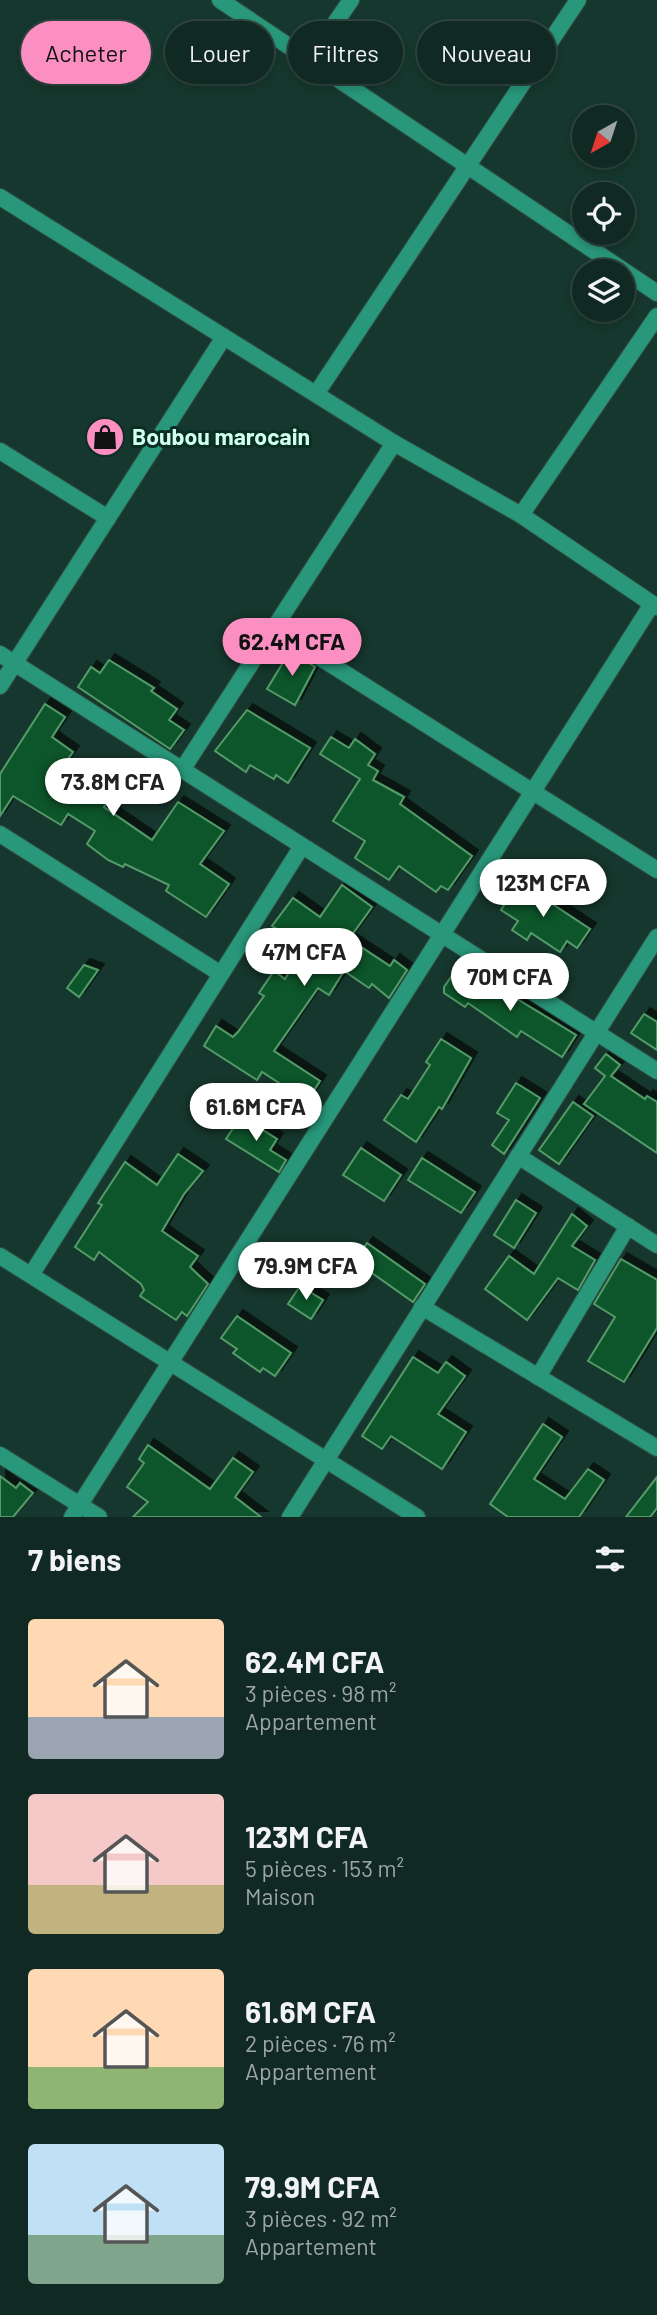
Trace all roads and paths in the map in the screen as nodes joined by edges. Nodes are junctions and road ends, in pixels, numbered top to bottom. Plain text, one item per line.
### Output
1 (220, 0) edge
2 (351, 0) edge
3 (578, 0) edge
4 (337, 21) edge
5 (288, 47) edge
6 (344, 84) edge
7 (468, 167) junction
8 (0, 197) edge
9 (657, 293) edge
10 (657, 316) edge
11 (224, 337) junction
12 (651, 337) edge
13 (316, 394) junction
14 (394, 443) junction
15 (0, 451) edge
16 (522, 515) junction
17 (108, 518) junction
18 (655, 605) edge
19 (273, 628) junction
20 (0, 654) edge
21 (14, 663) junction
22 (0, 685) edge
23 (182, 769) junction
24 (533, 792) junction
25 (0, 834) edge
26 (302, 846) junction
27 (657, 870) edge
28 (442, 935) junction
29 (657, 937) edge
30 (221, 974) junction
31 (596, 1032) junction
32 (657, 1071) edge
33 (518, 1156) junction
34 (628, 1226) junction
35 (657, 1245) edge
36 (0, 1256) edge
37 (31, 1275) junction
38 (422, 1307) junction
39 (170, 1362) junction
40 (538, 1377) junction
41 (657, 1448) edge
42 (0, 1455) edge
43 (326, 1460) junction
44 (76, 1511) edge
45 (99, 1517) edge
46 (290, 1517) edge
47 (417, 1517) edge

1 - 5 street
2 - 4 street
3 - 7 street
6 - 7 street
7 - 9 street
7 - 13 street
8 - 11 street
10 - 12 street
11 - 13 street
11 - 17 street
12 - 16 street
13 - 14 street
14 - 16 street
14 - 19 street
15 - 17 street
16 - 18 street
17 - 21 street
18 - 24 street
19 - 23 street
19 - 24 street
20 - 21 street
21 - 22 street
21 - 23 street
23 - 26 street
24 - 27 street
24 - 28 street
25 - 30 street
26 - 28 street
26 - 30 street
28 - 31 street
28 - 39 street
29 - 31 street
30 - 37 street
31 - 32 street
31 - 33 street
33 - 34 street
33 - 38 street
34 - 35 street
34 - 40 street
36 - 37 street
37 - 39 street
38 - 40 street
38 - 43 street
39 - 43 street
39 - 44 street
40 - 41 street
42 - 44 street
43 - 46 street
43 - 47 street
44 - 45 street

